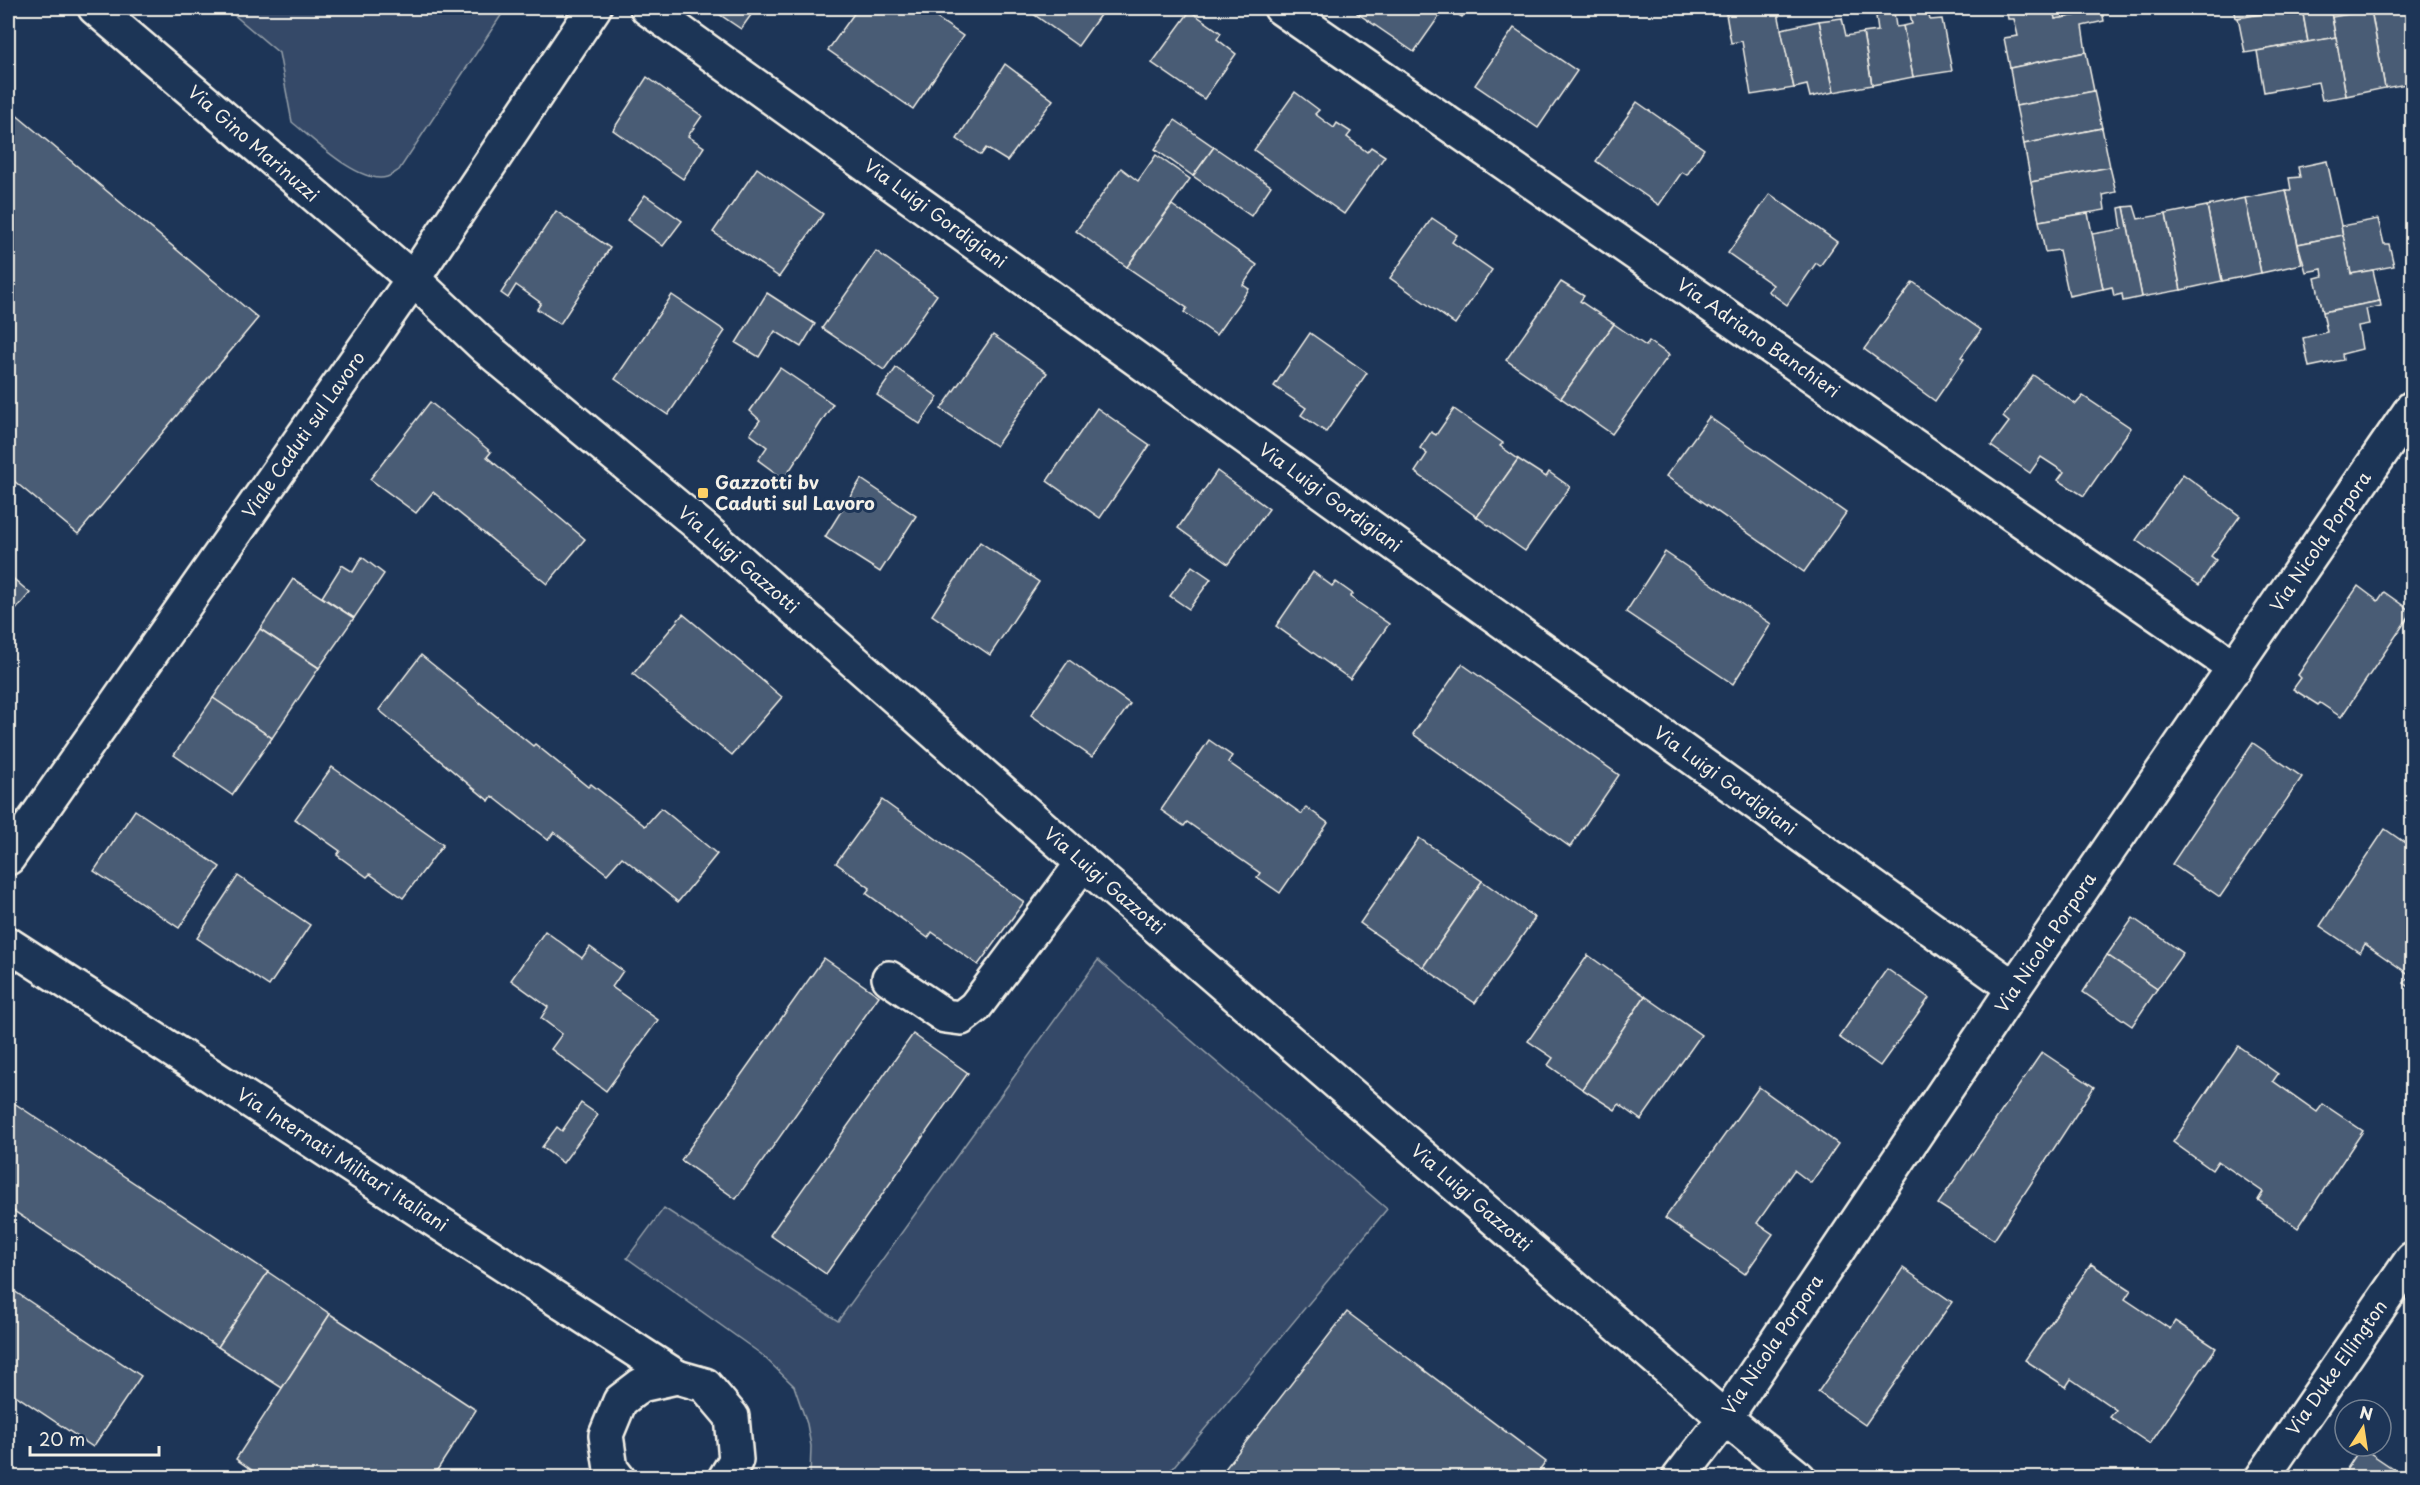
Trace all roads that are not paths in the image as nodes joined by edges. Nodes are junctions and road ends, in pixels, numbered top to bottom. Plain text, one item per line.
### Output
1 (95, 8) edge
2 (594, 8) edge
3 (647, 8) edge
4 (1281, 8) edge
5 (413, 279) junction
6 (2412, 408) edge
7 (2235, 668) junction
8 (8, 857) edge
9 (1083, 863) junction
10 (8, 944) edge
11 (889, 978) dead end
12 (2014, 988) junction
13 (2412, 1259) edge
14 (678, 1377) junction
15 (1725, 1418) junction
16 (618, 1478) edge
17 (725, 1478) edge
18 (1679, 1478) edge
19 (1799, 1478) edge
20 (2262, 1478) edge

1 - 5 street, Via Gino Marinuzzi
2 - 5 street, Viale Caduti sul Lavoro
3 - 12 street, Via Luigi Gordigiani
4 - 7 street, Via Adriano Banchieri
5 - 8 street, Viale Caduti sul Lavoro
5 - 9 street, Via Luigi Gazzotti
6 - 7 street, Via Nicola Porpora
7 - 12 street, Via Nicola Porpora
9 - 11 street
9 - 15 street, Via Luigi Gazzotti
10 - 14 street, Via Internati Militari Italiani
12 - 15 street, Via Nicola Porpora
13 - 20 street, Via Duke Ellington
14 - 16 street, Via Internati Militari Italiani
14 - 17 street, Via Internati Militari Italiani
15 - 18 street, Via Nicola Porpora
15 - 19 street, Via Luigi Gazzotti

